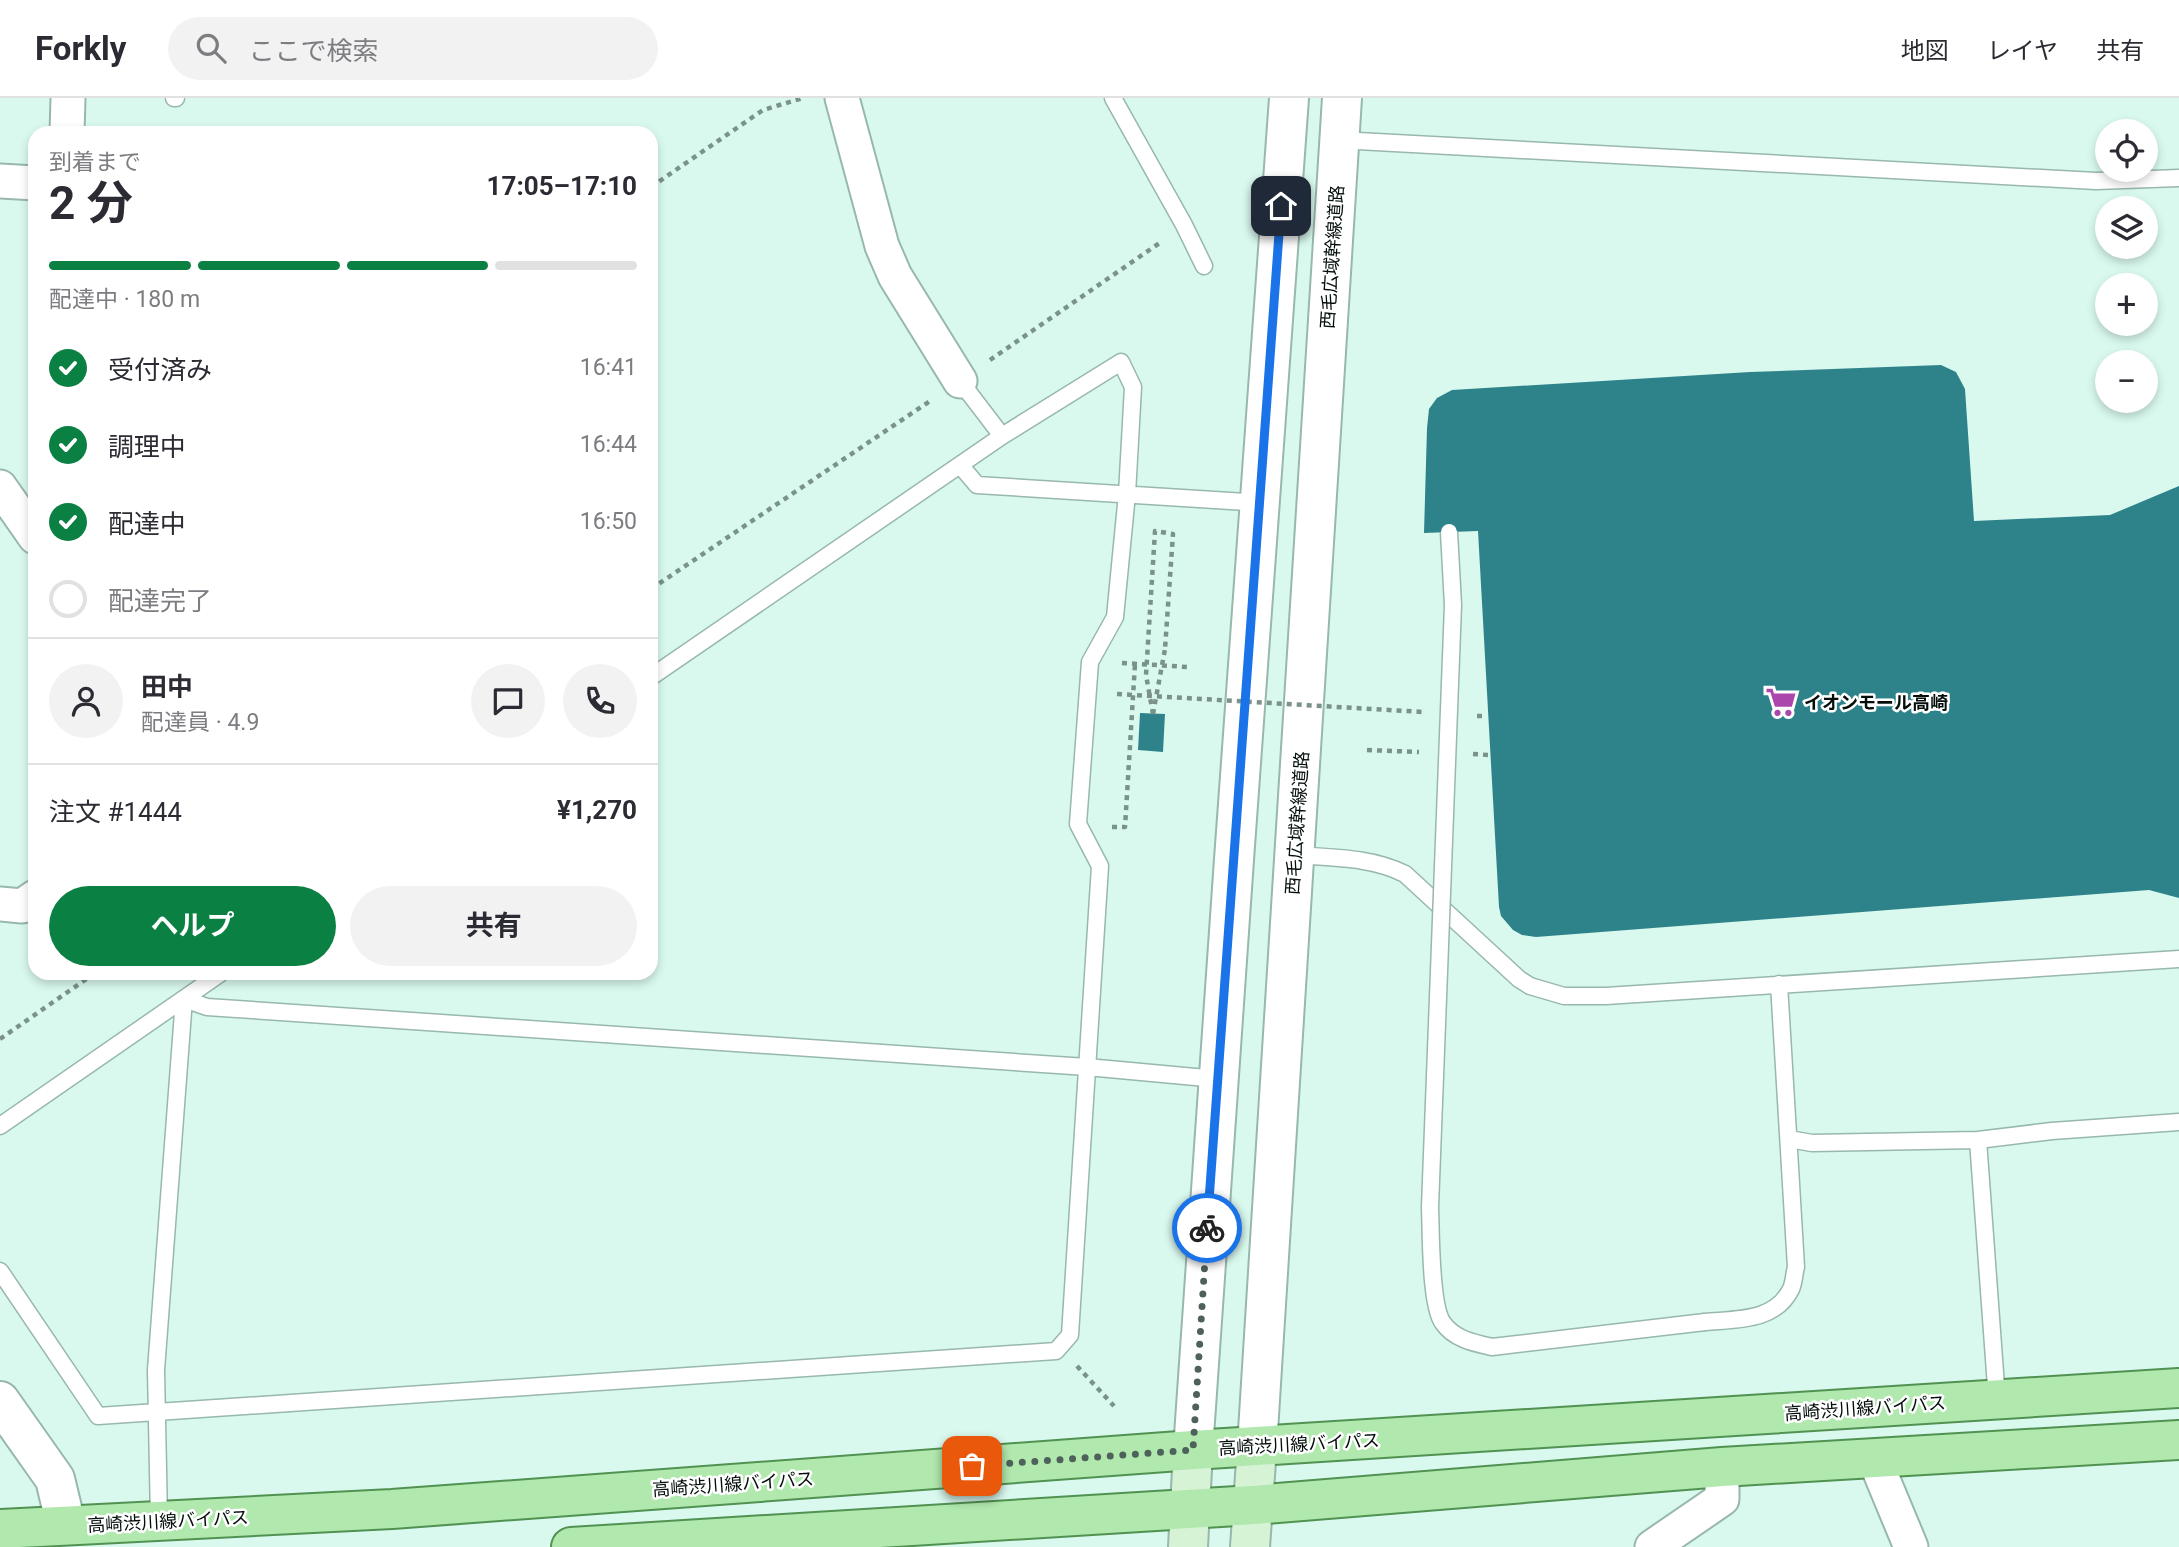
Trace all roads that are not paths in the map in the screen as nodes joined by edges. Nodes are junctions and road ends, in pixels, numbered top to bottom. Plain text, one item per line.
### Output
1 (68, 98) edge
2 (842, 98) edge
3 (1113, 98) edge
4 (1289, 98) edge
5 (1342, 98) edge
6 (67, 126) edge
7 (1339, 140) junction
8 (2179, 178) edge
9 (0, 181) edge
10 (28, 183) edge
11 (1204, 266) dead end
12 (960, 381) joint
13 (1002, 436) junction
14 (960, 465) junction
15 (0, 487) edge
16 (1127, 494) junction
17 (1262, 503) junction
18 (28, 527) edge
19 (1449, 532) dead end
20 (658, 672) edge
21 (1295, 855) junction
22 (28, 902) edge
23 (0, 904) edge
24 (2179, 959) edge
25 (211, 980) edge
26 (1779, 984) junction
27 (184, 999) junction
28 (1087, 1067) junction
29 (1217, 1079) junction
30 (2179, 1122) edge
31 (0, 1126) edge
32 (1789, 1139) junction
33 (1978, 1140) junction
34 (0, 1271) edge
35 (2179, 1388) edge
36 (1997, 1399) junction
37 (0, 1401) edge
38 (157, 1412) junction
39 (2179, 1440) edge
40 (1257, 1447) junction
41 (1193, 1450) junction
42 (1874, 1458) junction
43 (1722, 1467) junction
44 (1253, 1505) junction
45 (1191, 1509) junction
46 (159, 1522) junction
47 (66, 1525) junction
48 (0, 1530) edge
49 (571, 1547) edge
50 (1188, 1547) edge
51 (1250, 1547) edge
52 (1652, 1547) edge
53 (1911, 1547) edge

1 - 6 street
2 - 12 street
3 - 11 lane
4 - 17 street
5 - 7 street, 西毛広域幹線道路
7 - 8 lane
7 - 21 street, 西毛広域幹線道路
9 - 10 street
12 - 13 lane
13 - 14 lane
13 - 16 lane
14 - 16 lane
14 - 20 lane
15 - 18 street
16 - 17 lane
16 - 28 lane
17 - 29 street
19 - 32 lane, bridge
21 - 26 lane
21 - 40 street, 西毛広域幹線道路
22 - 23 street
24 - 26 lane
25 - 27 lane
26 - 32 lane
27 - 28 lane
27 - 31 lane
27 - 38 lane
28 - 29 lane
28 - 38 lane
29 - 41 street
30 - 33 lane
32 - 33 lane
33 - 36 lane
34 - 38 lane
35 - 36 main road, 高崎渋川線バイパス
36 - 40 main road, 高崎渋川線バイパス
37 - 47 street
38 - 46 lane
39 - 42 main road
40 - 41 main road, 高崎渋川線バイパス
40 - 44 main road, 西毛広域幹線道路
41 - 45 main road
41 - 46 main road, 高崎渋川線バイパス
42 - 43 main road
42 - 53 street
43 - 44 main road
43 - 52 street
44 - 45 main road
44 - 51 main road, 西毛広域幹線道路
45 - 49 main road
45 - 50 main road
46 - 47 main road, 高崎渋川線バイパス
47 - 48 main road, 高崎渋川線バイパス

